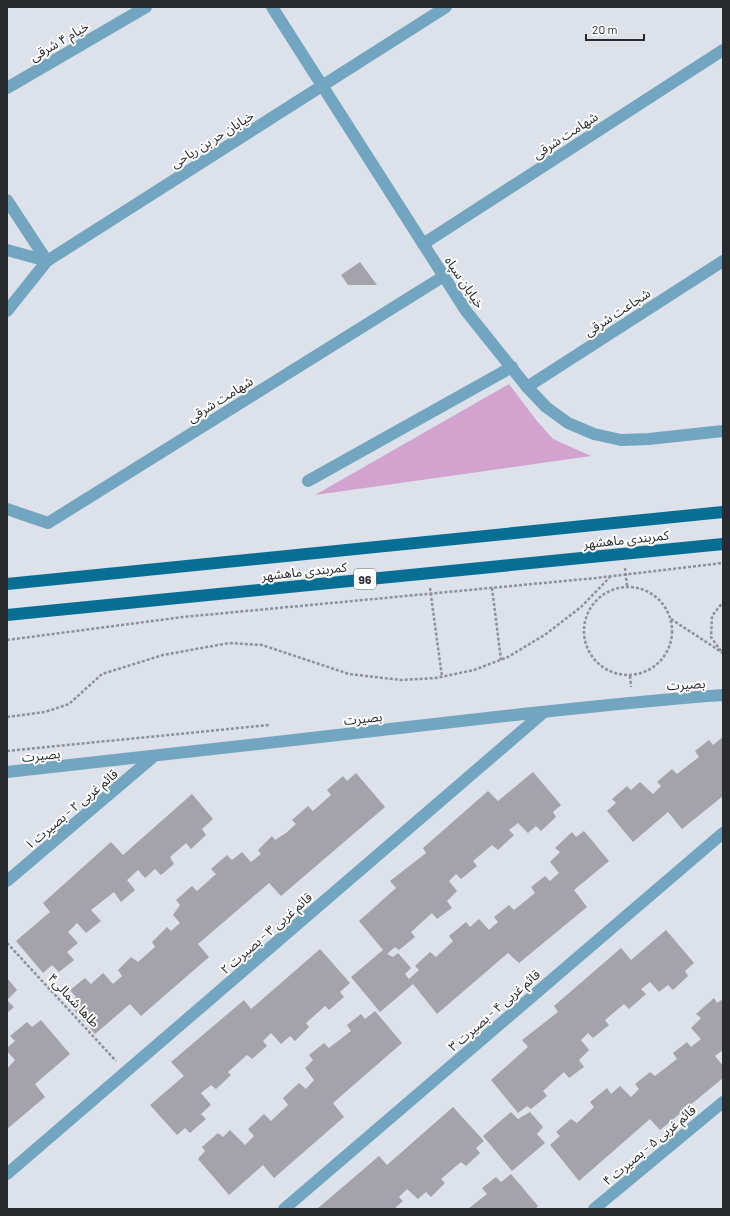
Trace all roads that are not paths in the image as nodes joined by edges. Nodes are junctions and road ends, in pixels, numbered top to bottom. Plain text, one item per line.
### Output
1 (146, 7) edge
2 (272, 7) edge
3 (446, 7) edge
4 (723, 50) edge
5 (322, 86) junction
6 (7, 88) edge
7 (7, 200) edge
8 (423, 244) junction
9 (7, 250) edge
10 (47, 261) junction
11 (723, 261) edge
12 (444, 276) junction
13 (7, 311) edge
14 (512, 367) junction
15 (527, 387) junction
16 (723, 432) edge
17 (308, 481) dead end
18 (7, 509) edge
19 (723, 512) edge
20 (723, 544) edge
21 (7, 584) edge
22 (7, 615) edge
23 (723, 695) edge
24 (544, 712) junction
25 (152, 757) junction
26 (7, 772) edge
27 (723, 833) edge
28 (7, 881) edge
29 (723, 1102) edge
30 (7, 1174) edge
31 (284, 1209) edge
32 (594, 1209) edge

1 - 6 street, خیام ۴ شرقی
2 - 5 street, خیابان سپاه
3 - 5 street, خیابان حر بن ریاحی
4 - 8 street, شهامت شرقی
5 - 8 street, خیابان سپاه
5 - 10 street, خیابان حر بن ریاحی
7 - 10 street
8 - 12 street, خیابان سپاه
9 - 10 street
10 - 13 street, خیابان حر بن ریاحی
11 - 15 street, شجاعت شرقی
12 - 14 street, خیابان سپاه
12 - 18 street, شهامت شرقی
14 - 15 street, خیابان سپاه
14 - 17 street
15 - 16 street, خیابان سپاه
19 - 21 main road, کمربندی ماهشهر
20 - 22 main road, کمربندی ماهشهر / 96
23 - 24 street, بصیرت
24 - 25 street, بصیرت
24 - 30 street, قائم غربی ۳ - بصیرت ۲
25 - 26 street, بصیرت
25 - 28 street, قائم غربی ۲ - بصیرت ۱
27 - 31 street, قائم غربی ۴ - بصیرت ۳
29 - 32 street, قائم غربی ۵ - بصیرت ۴

